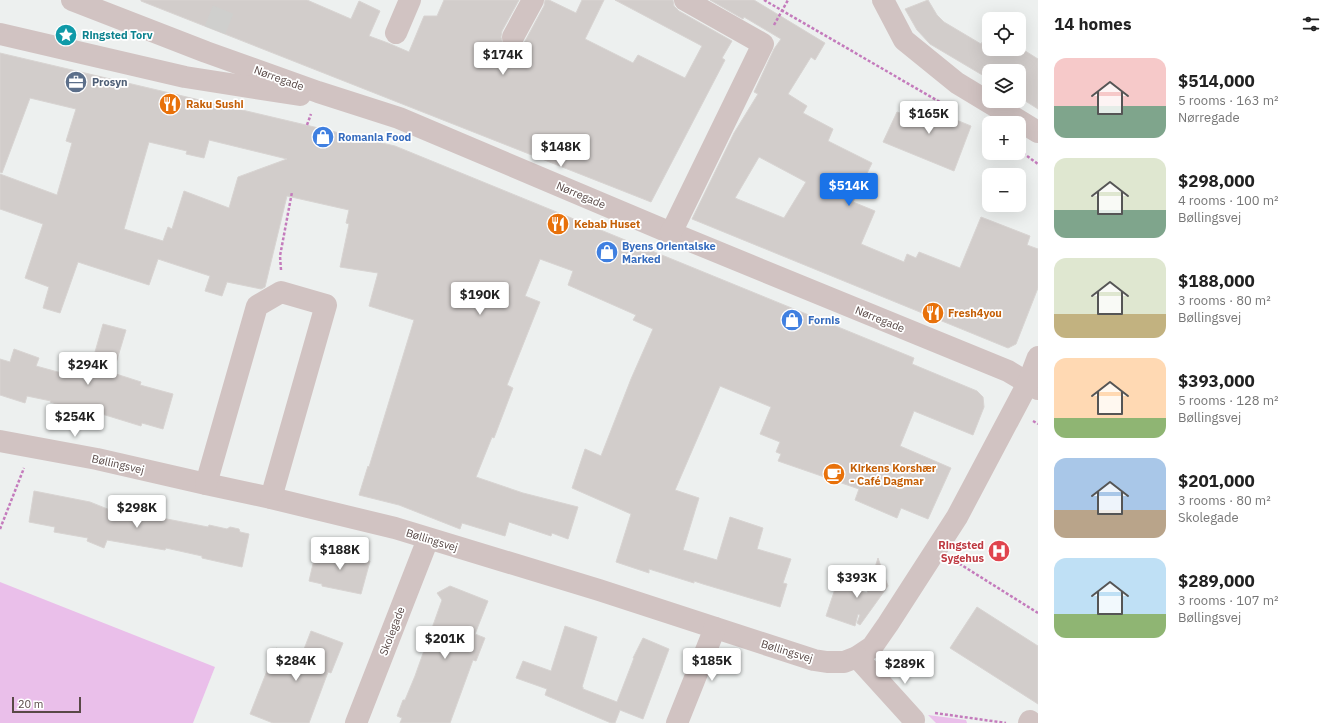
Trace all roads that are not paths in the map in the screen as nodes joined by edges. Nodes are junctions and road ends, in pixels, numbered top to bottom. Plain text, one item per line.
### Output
1 (72, 0) edge
2 (410, 0) edge
3 (533, 0) edge
4 (685, 0) edge
5 (884, 0) edge
6 (396, 33) dead end
7 (0, 34) edge
8 (513, 37) dead end
9 (318, 92) junction
10 (1038, 132) edge
11 (671, 233) junction
12 (1038, 357) edge
13 (1033, 386) edge
14 (0, 441) edge
15 (206, 484) junction
16 (271, 498) junction
17 (428, 539) junction
18 (715, 628) junction
19 (857, 657) junction
20 (912, 719) edge
21 (356, 723) edge
22 (677, 723) edge

1 - 9 street, Nørregade
2 - 6 street
3 - 8 street
4 - 11 street
5 - 10 street
7 - 9 street
9 - 11 street, Nørregade
11 - 13 street, Nørregade
12 - 13 street, Bøllingsvej
13 - 19 street, Bøllingsvej
14 - 15 street, Bøllingsvej
15 - 16 street, Bøllingsvej
15 - 16 street
16 - 17 street, Bøllingsvej
17 - 18 street, Bøllingsvej
17 - 21 street, Skolegade
18 - 19 street, Bøllingsvej
18 - 22 street
19 - 20 street

